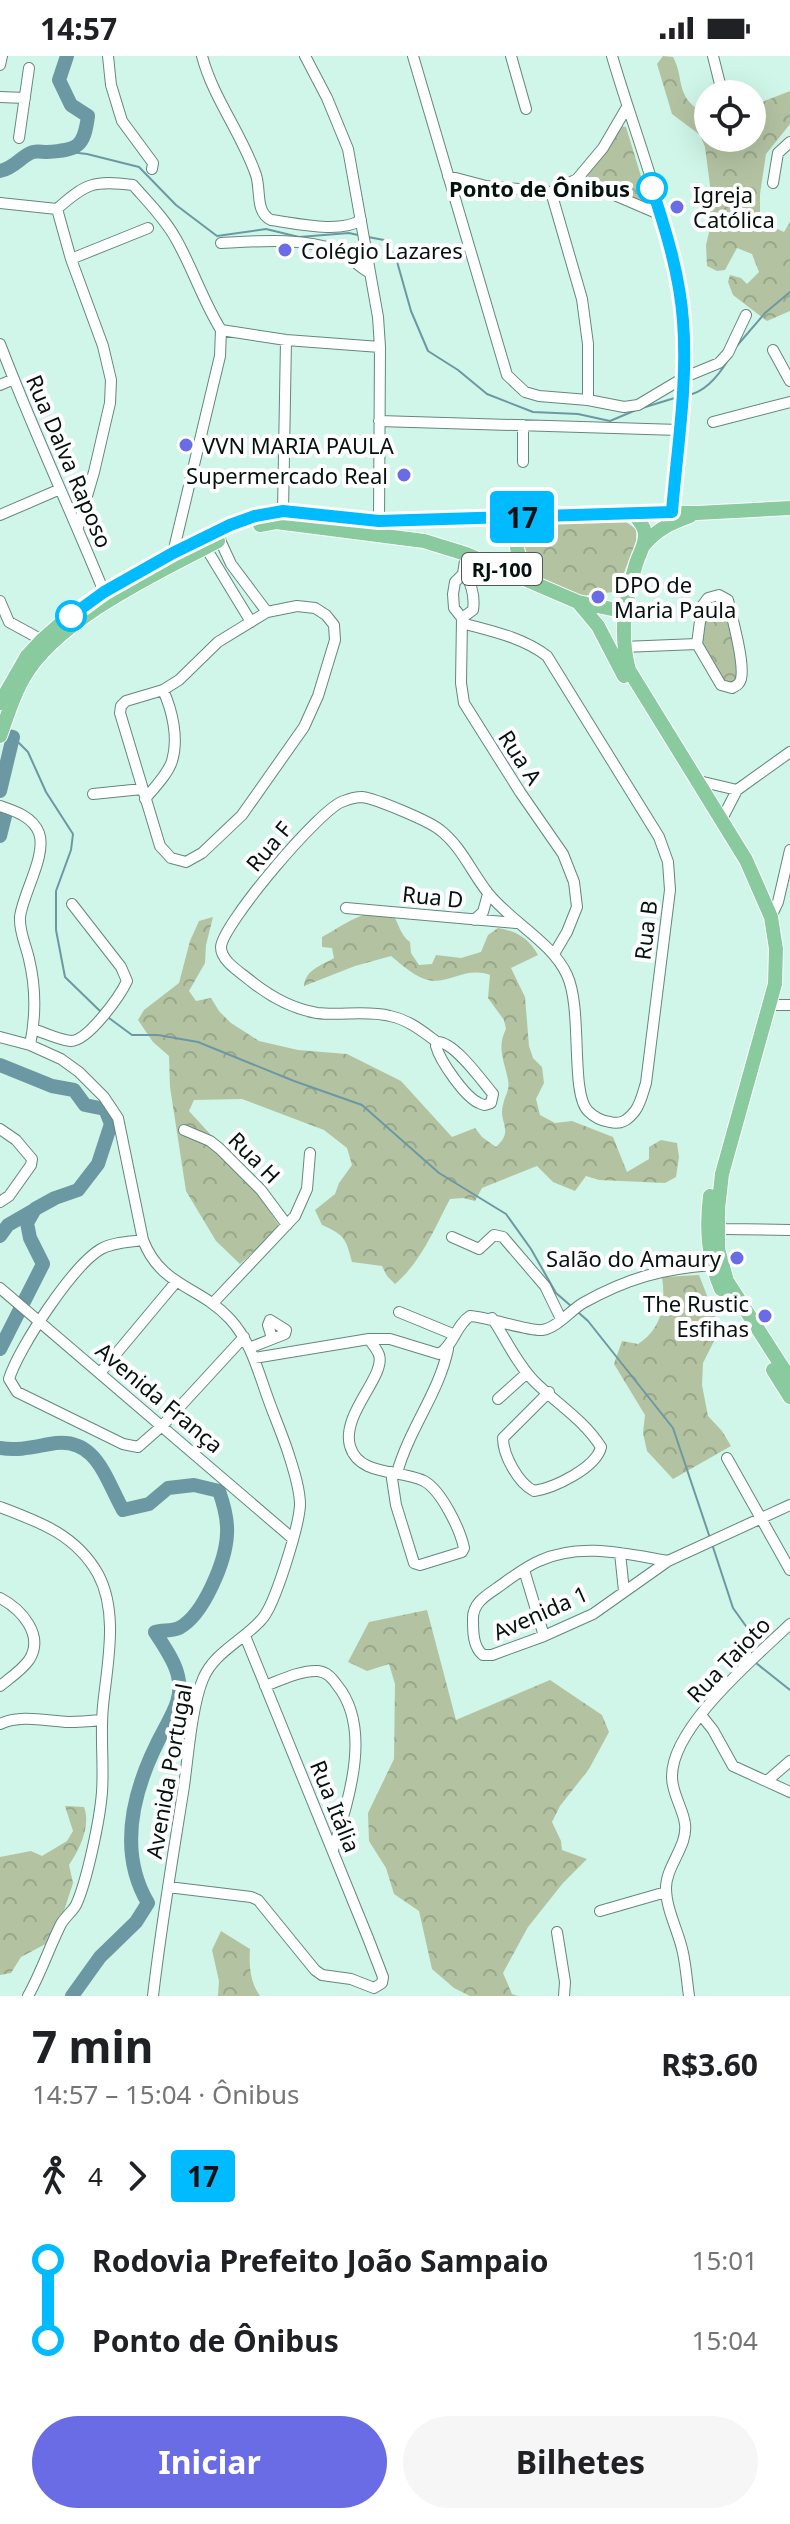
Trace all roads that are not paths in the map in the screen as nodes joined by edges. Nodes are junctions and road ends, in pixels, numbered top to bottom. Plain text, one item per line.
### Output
1 (2, 56) edge
2 (108, 56) edge
3 (202, 56) edge
4 (305, 56) edge
5 (413, 56) edge
6 (511, 56) edge
7 (612, 56) edge
8 (713, 56) edge
9 (0, 65) edge
10 (29, 68) dead end
11 (719, 80) edge
12 (0, 97) edge
13 (25, 98) junction
14 (627, 107) junction
15 (526, 109) dead end
16 (19, 138) dead end
17 (790, 142) edge
18 (152, 169) dead end
19 (448, 176) junction
20 (577, 179) junction
21 (773, 183) dead end
22 (551, 192) junction
23 (0, 203) edge
24 (57, 209) junction
25 (661, 215) junction
26 (361, 222) junction
27 (148, 228) dead end
28 (221, 243) dead end
29 (71, 259) junction
30 (370, 273) junction
31 (746, 315) dead end
32 (221, 330) junction
33 (286, 340) junction
34 (0, 344) edge
35 (380, 347) junction
36 (773, 350) dead end
37 (14, 379) junction
38 (790, 381) edge
39 (684, 382) junction
40 (0, 385) edge
41 (588, 400) junction
42 (790, 402) edge
43 (379, 421) junction
44 (713, 422) dead end
45 (679, 424) junction
46 (523, 425) junction
47 (523, 462) dead end
48 (58, 490) junction
49 (790, 508) edge
50 (283, 511) junction
51 (632, 512) junction
52 (672, 512) junction
53 (697, 513) junction
54 (0, 515) edge
55 (539, 516) junction
56 (425, 520) junction
57 (379, 521) junction
58 (78, 527) junction
59 (424, 541) junction
60 (213, 544) junction
61 (644, 545) junction
62 (173, 553) junction
63 (466, 554) junction
64 (463, 574) junction
65 (535, 583) junction
66 (104, 592) junction
67 (0, 601) edge
68 (578, 602) junction
69 (625, 606) junction
70 (267, 612) junction
71 (462, 621) junction
72 (4, 622) edge
73 (251, 622) junction
74 (42, 640) junction
75 (697, 644) junction
76 (623, 647) junction
77 (163, 690) junction
78 (4, 700) edge
79 (0, 736) edge
80 (790, 752) edge
81 (699, 781) junction
82 (737, 790) junction
83 (93, 794) dead end
84 (144, 794) junction
85 (5, 808) edge
86 (722, 819) junction
87 (790, 850) edge
88 (488, 894) junction
89 (72, 904) dead end
90 (346, 908) dead end
91 (771, 917) junction
92 (474, 920) junction
93 (516, 923) junction
94 (554, 954) junction
95 (770, 1005) junction
96 (790, 1005) edge
97 (33, 1029) junction
98 (0, 1037) edge
99 (437, 1042) junction
100 (30, 1045) junction
101 (0, 1129) edge
102 (184, 1130) dead end
103 (310, 1153) dead end
104 (0, 1202) edge
105 (712, 1223) junction
106 (287, 1225) junction
107 (790, 1230) edge
108 (452, 1237) dead end
109 (143, 1240) junction
110 (712, 1265) junction
111 (176, 1282) junction
112 (0, 1288) edge
113 (213, 1303) junction
114 (399, 1312) dead end
115 (492, 1318) junction
116 (561, 1319) junction
117 (39, 1321) junction
118 (455, 1335) junction
119 (244, 1337) junction
120 (272, 1338) dead end
121 (369, 1339) junction
122 (448, 1349) junction
123 (252, 1353) junction
124 (100, 1373) junction
125 (527, 1373) junction
126 (790, 1379) edge
127 (549, 1392) junction
128 (790, 1397) edge
129 (498, 1399) dead end
130 (163, 1425) junction
131 (727, 1458) dead end
132 (394, 1473) junction
133 (790, 1505) edge
134 (0, 1507) edge
135 (762, 1518) junction
136 (292, 1538) junction
137 (620, 1553) junction
138 (668, 1561) junction
139 (524, 1570) junction
140 (790, 1570) edge
141 (624, 1591) junction
142 (0, 1598) edge
143 (790, 1624) edge
144 (245, 1636) junction
145 (544, 1636) junction
146 (0, 1686) edge
147 (265, 1686) junction
148 (701, 1715) junction
149 (101, 1720) junction
150 (0, 1724) edge
151 (790, 1761) edge
152 (767, 1781) junction
153 (790, 1792) edge
154 (333, 1850) junction
155 (168, 1887) junction
156 (666, 1892) junction
157 (600, 1911) dead end
158 (557, 1932) dead end
159 (28, 1996) edge
160 (153, 1996) edge
161 (564, 1996) edge
162 (689, 1996) edge

1 - 9 street
2 - 18 street
3 - 26 street
4 - 26 street
5 - 19 street
6 - 15 street
7 - 14 street
8 - 11 street
10 - 13 street
12 - 13 street
13 - 16 street
14 - 20 street
14 - 25 street
17 - 21 street
19 - 22 street
19 - 41 street
20 - 22 street
20 - 25 street
22 - 41 street
23 - 24 street
24 - 29 street
24 - 32 street
25 - 39 street
26 - 30 street
27 - 29 street
28 - 30 street
29 - 58 street
30 - 35 street
31 - 39 street
32 - 33 street
32 - 62 street
33 - 35 street
33 - 50 street
34 - 37 street, Rua Dalva Raposo
35 - 43 street
36 - 38 street
37 - 40 street
37 - 48 street, Rua Dalva Raposo
39 - 41 street
39 - 45 street
42 - 44 street
43 - 46 street
43 - 57 street
45 - 46 street
45 - 52 street
46 - 47 street
48 - 54 street
48 - 58 street, Rua Dalva Raposo
49 - 53 main road, RJ-100
50 - 57 main road, RJ-100
50 - 62 main road, RJ-100
51 - 52 main road, RJ-100
51 - 55 main road, RJ-100
51 - 61 main road
52 - 53 main road, RJ-100
53 - 61 main road, RJ-100
55 - 56 main road, RJ-100
55 - 65 main road
56 - 57 main road, RJ-100
56 - 59 main road
58 - 66 street, Rua Dalva Raposo
59 - 60 main road, RJ-100
59 - 63 main road, RJ-100
60 - 70 street
60 - 73 street
60 - 78 main road, RJ-100
61 - 69 main road
62 - 66 main road, RJ-100
63 - 64 street
63 - 65 main road, RJ-100
64 - 71 street, Rua A
64 - 71 street
65 - 68 main road, RJ-100
66 - 74 main road, RJ-100
67 - 72 street
68 - 69 main road, RJ-100
68 - 105 main road
69 - 76 main road
70 - 73 street
70 - 84 street
71 - 94 street, Rua A
71 - 94 street, Rua B
72 - 74 street
73 - 77 street
74 - 78 main road, RJ-100
75 - 75 street
75 - 76 street
76 - 81 main road
77 - 84 street
77 - 84 street
78 - 79 main road, RJ-100
80 - 82 street
81 - 82 street
81 - 86 main road
82 - 86 street
83 - 84 street
85 - 97 street
86 - 91 main road
87 - 91 street
88 - 92 street
88 - 93 street, Rua F
88 - 99 street, Rua F
89 - 97 street
90 - 92 street, Rua D
91 - 95 main road
92 - 93 street, Rua D
93 - 94 street, Rua F
95 - 96 street
95 - 105 main road
97 - 100 street
98 - 100 street, Avenida Portugal
99 - 99 street, Rua F
100 - 109 street, Avenida Portugal
101 - 104 street
102 - 106 street, Rua H
103 - 106 street, Rua H
105 - 107 street
105 - 110 main road
105 - 126 main road
106 - 113 street, Rua H
108 - 116 street
109 - 111 street, Avenida Portugal
109 - 117 street
110 - 116 street
110 - 128 main road
111 - 113 street, Avenida Portugal
111 - 124 street
112 - 117 street, Avenida França
113 - 119 street, Avenida Portugal
114 - 118 street
115 - 116 street
115 - 118 street
115 - 125 street
117 - 124 street, Avenida França
117 - 130 street
118 - 122 street
119 - 123 street, Avenida Portugal
119 - 130 street
120 - 123 street
121 - 122 street
121 - 123 street
121 - 132 street
122 - 132 street
123 - 136 street, Avenida Portugal
124 - 130 street, Avenida França
125 - 127 street
125 - 129 street
127 - 127 street
130 - 136 street, Avenida França
131 - 135 street
132 - 132 street
133 - 135 street, Avenida 1
134 - 149 street
135 - 138 street, Avenida 1
135 - 140 street
136 - 144 street, Avenida Portugal
137 - 138 street, Avenida 1
137 - 139 street, Avenida 1
137 - 141 street
138 - 141 street, Avenida 1
139 - 145 street
139 - 145 street, Avenida 1
141 - 145 street, Avenida 1
142 - 146 street
143 - 148 street, Rua Taioto
144 - 147 street, Rua Itália
144 - 155 street, Avenida Portugal
147 - 154 street, Rua Itália
147 - 154 street
148 - 152 street
148 - 156 street, Rua Taioto
149 - 150 street
149 - 159 street
151 - 152 street
152 - 153 street
154 - 155 street, Rua Itália
155 - 160 street, Avenida Portugal
156 - 157 street
156 - 162 street
158 - 161 street

